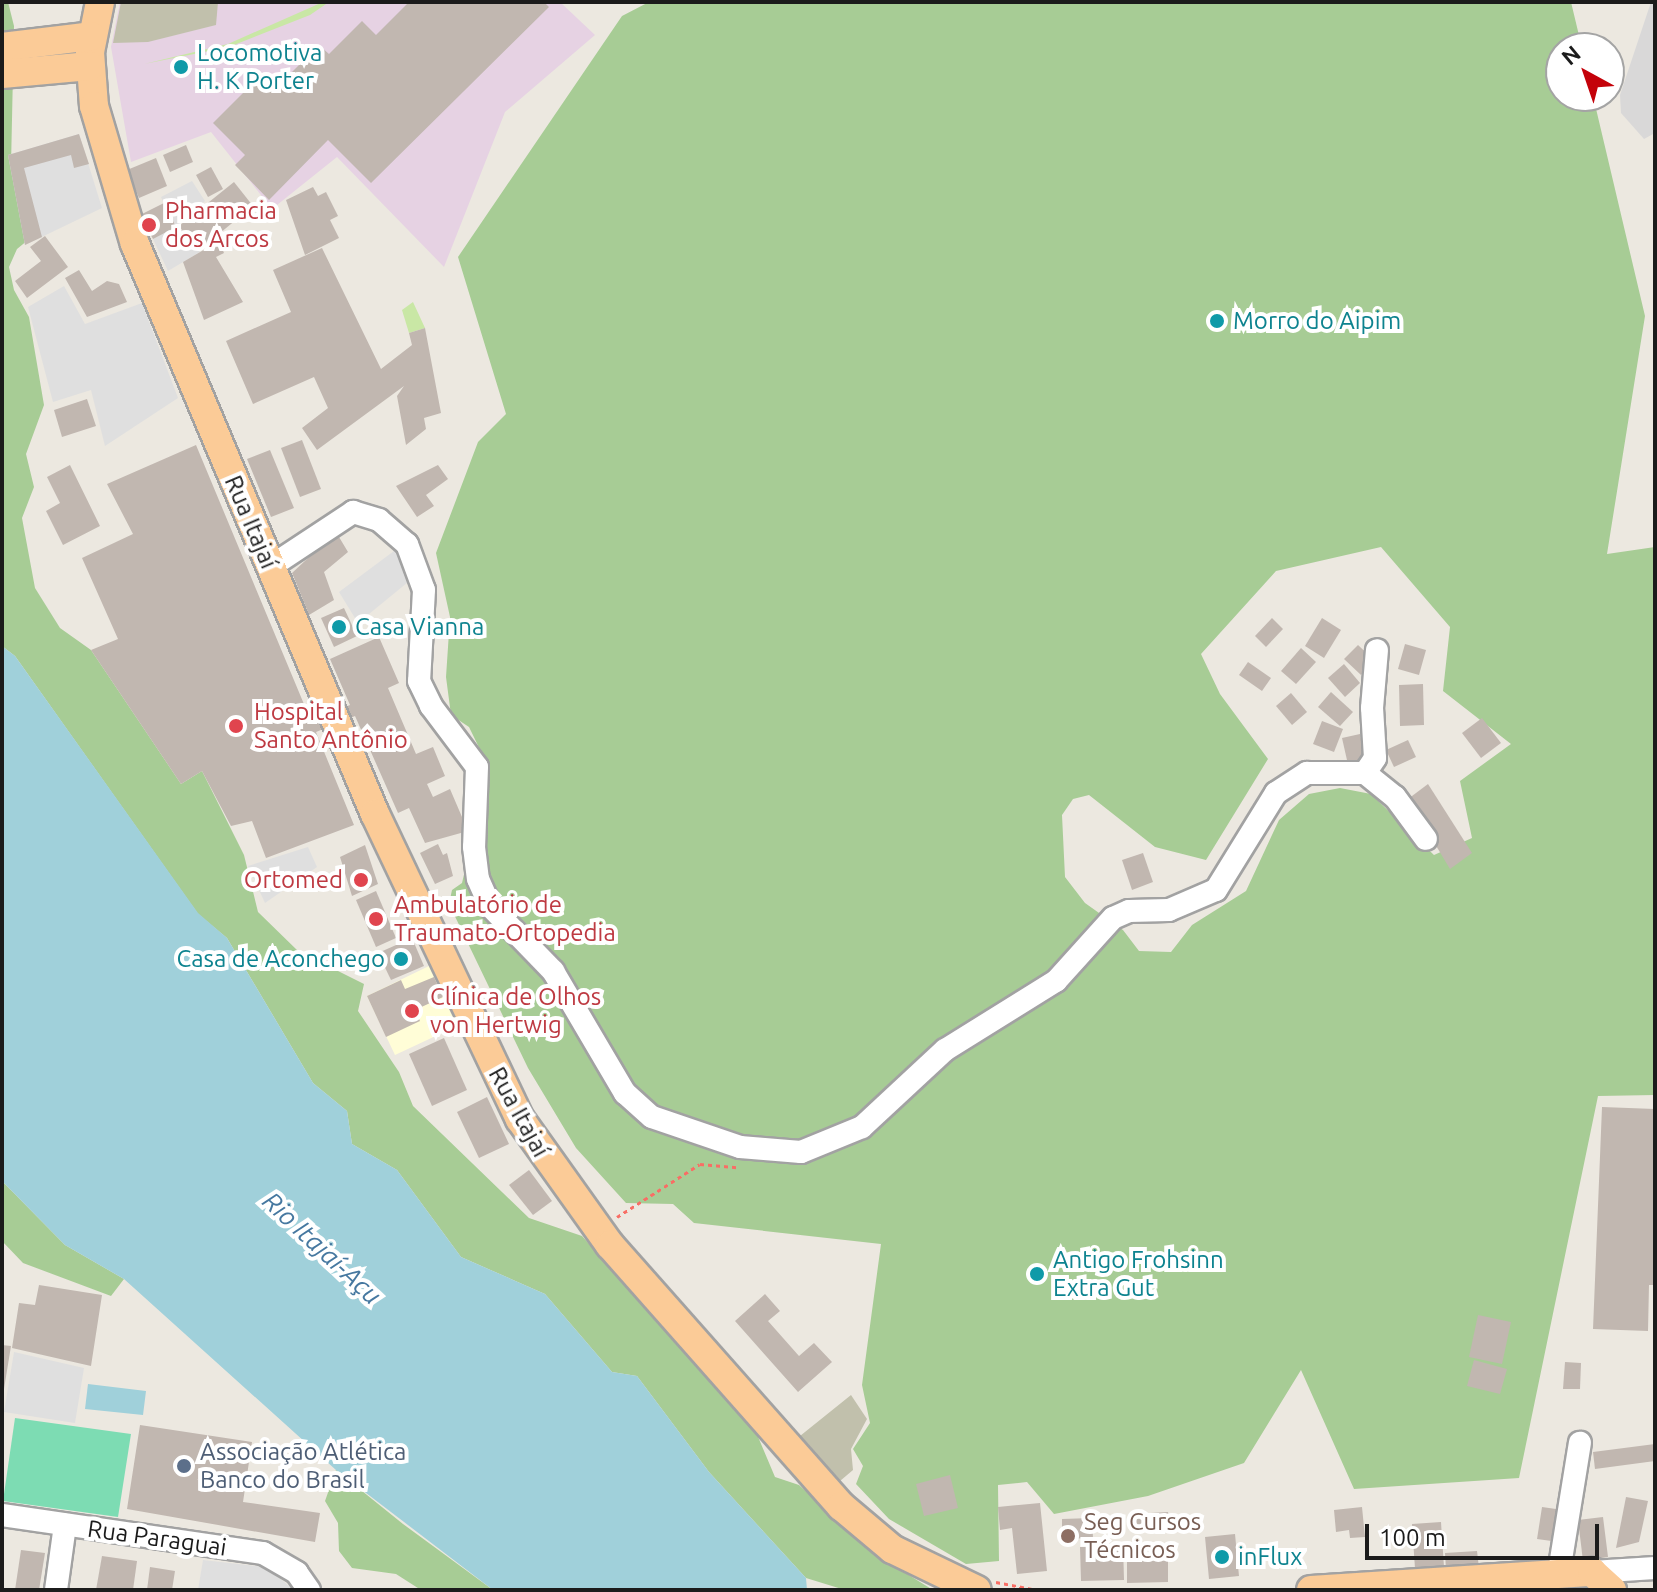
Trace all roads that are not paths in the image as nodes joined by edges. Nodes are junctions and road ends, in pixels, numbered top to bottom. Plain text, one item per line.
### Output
1 (100, 2) edge
2 (91, 36) junction
3 (2, 47) edge
4 (37, 57) junction
5 (90, 66) junction
6 (2, 74) edge
7 (270, 567) junction
8 (1377, 650) dead end
9 (1365, 773) junction
10 (1426, 839) dead end
11 (1580, 1443) dead end
12 (2, 1515) edge
13 (65, 1525) junction
14 (1652, 1568) edge
15 (1559, 1572) junction
16 (1602, 1581) edge
17 (1494, 1584) edge
18 (307, 1585) edge
19 (1415, 1587) edge
20 (56, 1590) edge
21 (977, 1590) edge
22 (1311, 1590) edge
23 (1636, 1590) edge

1 - 2 main road, Rua Itajaí
2 - 4 main road
2 - 5 main road, Rua Itajaí
3 - 4 main road
4 - 5 main road
4 - 6 main road
5 - 7 main road, Rua Itajaí
7 - 9 street
7 - 21 main road, Rua Itajaí
8 - 9 street
9 - 10 street
11 - 15 street
12 - 13 street, Rua Paraguai
13 - 18 street, Rua Paraguai
13 - 20 street
14 - 16 street
14 - 23 street
15 - 16 main road
15 - 17 main road
17 - 19 main road
19 - 22 main road

